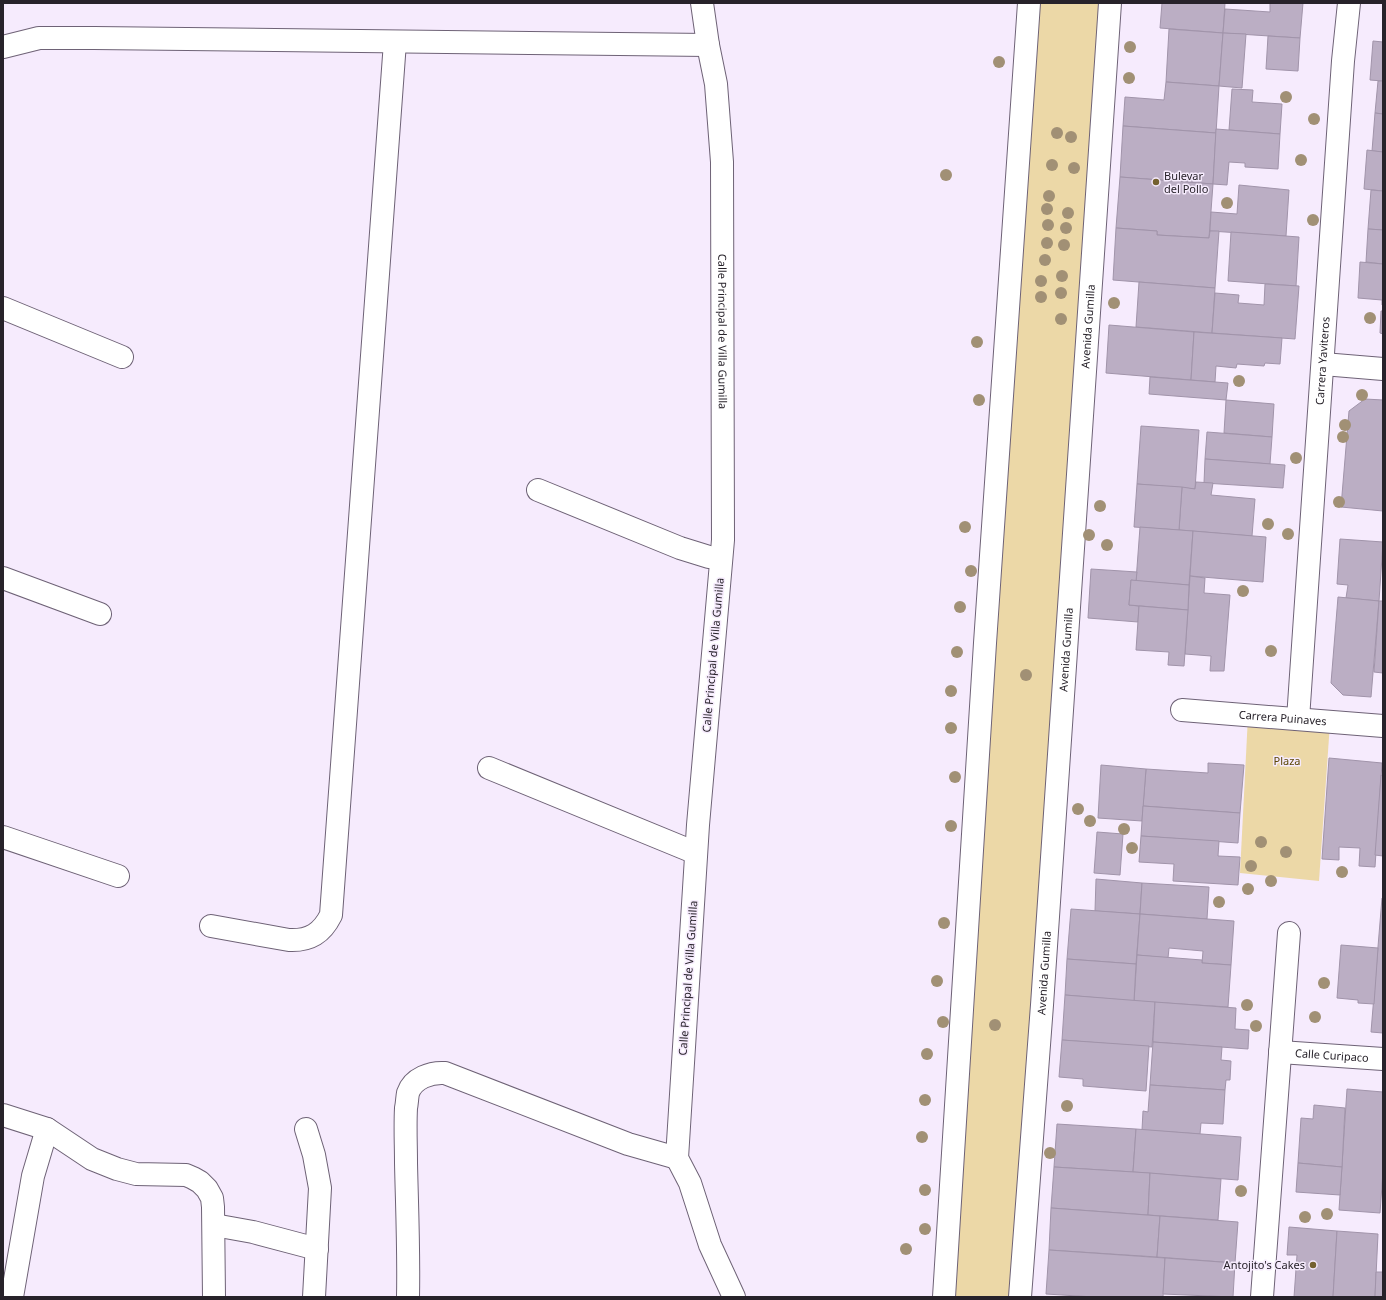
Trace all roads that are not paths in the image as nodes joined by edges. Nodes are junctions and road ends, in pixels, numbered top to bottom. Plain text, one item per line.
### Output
1 (702, 3) edge
2 (1029, 3) edge
3 (1110, 3) edge
4 (1349, 3) edge
5 (395, 42) junction
6 (708, 45) junction
7 (3, 47) edge
8 (3, 308) edge
9 (122, 357) dead end
10 (1323, 364) junction
11 (1383, 369) edge
12 (538, 490) dead end
13 (721, 558) junction
14 (3, 578) edge
15 (100, 614) dead end
16 (1182, 710) dead end
17 (1298, 719) junction
18 (1383, 726) edge
19 (489, 768) dead end
20 (3, 837) edge
21 (696, 853) junction
22 (118, 876) dead end
23 (211, 926) dead end
24 (1289, 932) dead end
25 (1280, 1052) junction
26 (1383, 1059) edge
27 (3, 1115) edge
28 (47, 1129) junction
29 (306, 1129) dead end
30 (677, 1158) junction
31 (214, 1225) junction
32 (317, 1249) junction
33 (12, 1297) edge
34 (214, 1297) edge
35 (314, 1297) edge
36 (408, 1297) edge
37 (734, 1297) edge
38 (944, 1297) edge
39 (1020, 1297) edge
40 (1262, 1297) edge

1 - 6 street, Calle Principal de Villa Gumilla
2 - 38 street
3 - 39 street, Avenida Gumilla
4 - 10 street, Carrera Yaviteros
5 - 6 street
5 - 7 street
5 - 23 street
6 - 13 street, Calle Principal de Villa Gumilla
8 - 9 street
10 - 11 street
10 - 17 street, Carrera Yaviteros
12 - 13 street
13 - 21 street, Calle Principal de Villa Gumilla
14 - 15 street
16 - 17 street, Carrera Puinaves
17 - 18 street, Carrera Puinaves
19 - 21 street
20 - 22 street
21 - 30 street, Calle Principal de Villa Gumilla
24 - 25 street
25 - 26 street, Calle Curipaco
25 - 40 street
27 - 28 street
28 - 31 street
28 - 33 street
29 - 32 street
30 - 36 street
30 - 37 street
31 - 32 street
31 - 34 street
32 - 35 street

